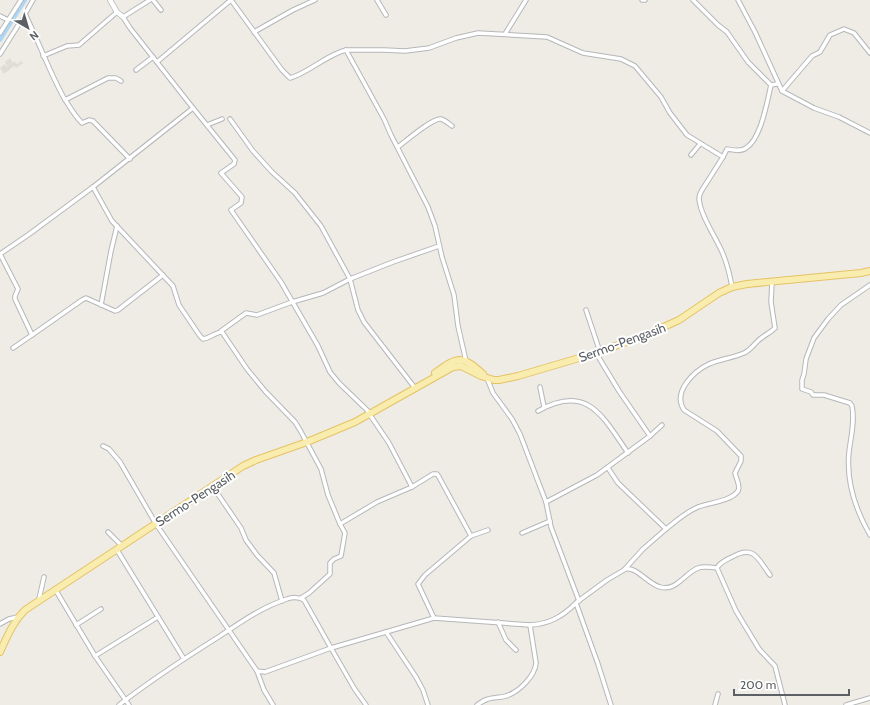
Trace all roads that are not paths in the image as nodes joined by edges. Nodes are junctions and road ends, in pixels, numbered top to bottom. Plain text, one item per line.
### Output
1 (21, 0) edge
2 (32, 0) edge
3 (110, 0) edge
4 (150, 0) edge
5 (153, 0) edge
6 (231, 0) edge
7 (315, 0) edge
8 (377, 0) edge
9 (526, 0) edge
10 (693, 0) edge
11 (738, 0) edge
12 (161, 10) dead end
13 (117, 12) junction
14 (386, 15) dead end
15 (0, 16) edge
16 (26, 16) junction
17 (123, 17) junction
18 (8, 20) junction
19 (254, 32) junction
20 (0, 33) edge
21 (505, 34) junction
22 (346, 50) junction
23 (870, 53) edge
24 (0, 54) edge
25 (43, 56) junction
26 (153, 57) junction
27 (157, 62) junction
28 (136, 70) dead end
29 (121, 81) dead end
30 (777, 84) junction
31 (771, 85) junction
32 (782, 91) junction
33 (65, 100) junction
34 (193, 108) junction
35 (222, 119) dead end
36 (230, 119) dead end
37 (208, 125) junction
38 (452, 126) dead end
39 (870, 133) edge
40 (700, 144) junction
41 (398, 147) junction
42 (691, 155) dead end
43 (723, 157) junction
44 (130, 158) junction
45 (93, 187) junction
46 (118, 226) junction
47 (439, 246) junction
48 (0, 254) edge
49 (870, 271) edge
50 (163, 275) junction
51 (350, 279) junction
52 (772, 282) junction
53 (870, 285) edge
54 (732, 287) junction
55 (292, 302) junction
56 (101, 304) junction
57 (586, 310) dead end
58 (221, 331) junction
59 (32, 335) junction
60 (13, 348) dead end
61 (598, 353) junction
62 (466, 361) junction
63 (486, 377) junction
64 (540, 386) dead end
65 (417, 387) junction
66 (544, 408) junction
67 (538, 411) dead end
68 (370, 415) junction
69 (662, 425) dead end
70 (650, 436) junction
71 (306, 442) junction
72 (103, 446) dead end
73 (628, 453) junction
74 (608, 468) junction
75 (213, 487) junction
76 (412, 487) junction
77 (546, 502) junction
78 (550, 521) junction
79 (156, 524) junction
80 (340, 524) junction
81 (666, 529) junction
82 (488, 530) dead end
83 (108, 532) dead end
84 (522, 533) dead end
85 (870, 534) edge
86 (471, 536) junction
87 (120, 548) junction
88 (716, 568) junction
89 (624, 570) junction
90 (770, 575) dead end
91 (44, 577) dead end
92 (55, 589) junction
93 (301, 598) junction
94 (39, 600) junction
95 (282, 601) junction
96 (577, 602) junction
97 (101, 609) dead end
98 (18, 617) junction
99 (158, 617) junction
100 (434, 618) junction
101 (498, 622) junction
102 (0, 624) edge
103 (76, 625) junction
104 (530, 625) junction
105 (230, 630) junction
106 (386, 632) junction
107 (331, 648) junction
108 (516, 650) dead end
109 (0, 652) edge
110 (95, 656) junction
111 (184, 659) junction
112 (257, 671) junction
113 (263, 673) junction
114 (259, 676) junction
115 (718, 694) dead end
116 (870, 698) edge
117 (125, 700) junction
118 (119, 705) edge
119 (129, 705) edge
120 (273, 705) edge
121 (366, 705) edge
122 (428, 705) edge
123 (477, 705) edge
124 (611, 705) edge
125 (715, 705) edge
126 (785, 705) edge
127 (846, 705) edge

1 - 18 street
2 - 16 street
3 - 13 street
4 - 17 street
5 - 12 street
6 - 19 street
6 - 27 street
7 - 19 street
8 - 14 street
9 - 21 street
10 - 31 street
11 - 30 street
13 - 17 street
13 - 25 street
15 - 18 street
16 - 24 street
16 - 25 street
17 - 26 street
18 - 20 street
19 - 22 street
21 - 22 street
21 - 40 street
22 - 41 street
23 - 32 street
25 - 33 street
26 - 27 street
26 - 28 street
27 - 34 street
29 - 33 street
30 - 31 street
30 - 32 street
31 - 43 street
32 - 39 street
33 - 44 street
34 - 37 street
34 - 44 street
35 - 37 street
36 - 51 street
37 - 55 street
38 - 41 street
40 - 42 street
40 - 43 street
41 - 47 street
43 - 54 street
44 - 45 street
45 - 46 street
45 - 48 street
46 - 50 street
46 - 56 street
47 - 51 street
47 - 62 street
48 - 59 street
49 - 52 main road, Sermo-Pengasih
50 - 56 street
50 - 58 street
51 - 55 street
51 - 65 street
52 - 54 main road, Sermo-Pengasih
52 - 81 street
53 - 85 street
54 - 61 main road, Sermo-Pengasih
55 - 58 street
55 - 68 street
56 - 59 street
57 - 61 street
58 - 71 street
59 - 60 street
61 - 63 main road, Sermo-Pengasih
61 - 70 street
62 - 63 main road
62 - 65 main road, Sermo-Pengasih
63 - 65 main road, Sermo-Pengasih
63 - 77 street
64 - 66 street
65 - 68 main road, Sermo-Pengasih
66 - 67 street
66 - 73 street
68 - 71 main road, Sermo-Pengasih
68 - 76 street
69 - 70 street
70 - 73 street
71 - 75 main road, Sermo-Pengasih
71 - 80 street
72 - 79 street
73 - 74 street
74 - 77 street
74 - 81 street
75 - 79 main road, Sermo-Pengasih
75 - 95 street
76 - 80 street
76 - 86 street
77 - 78 street
78 - 84 street
78 - 96 street
79 - 87 main road, Sermo-Pengasih
79 - 105 street
80 - 93 street
81 - 89 street
82 - 86 street
83 - 87 street
86 - 100 street
87 - 92 main road, Sermo-Pengasih
87 - 99 street
88 - 89 street
88 - 90 street
88 - 126 street
89 - 96 street
91 - 94 street
92 - 94 main road, Sermo-Pengasih
92 - 103 street
93 - 95 street
93 - 107 street
94 - 98 main road, Sermo-Pengasih
95 - 105 street
96 - 104 street
96 - 124 street
97 - 103 street
98 - 102 street
98 - 109 main road, Sermo-Pengasih
99 - 110 street
99 - 111 street
100 - 101 street
100 - 106 street
101 - 104 street
101 - 108 street
103 - 110 street
104 - 123 street
105 - 111 street
105 - 112 street
106 - 107 street
106 - 122 street
107 - 113 street
107 - 121 street
110 - 117 street
111 - 117 street
112 - 113 street
112 - 114 street
113 - 114 street
114 - 120 street
115 - 125 street
116 - 127 street
117 - 118 street
117 - 119 street

